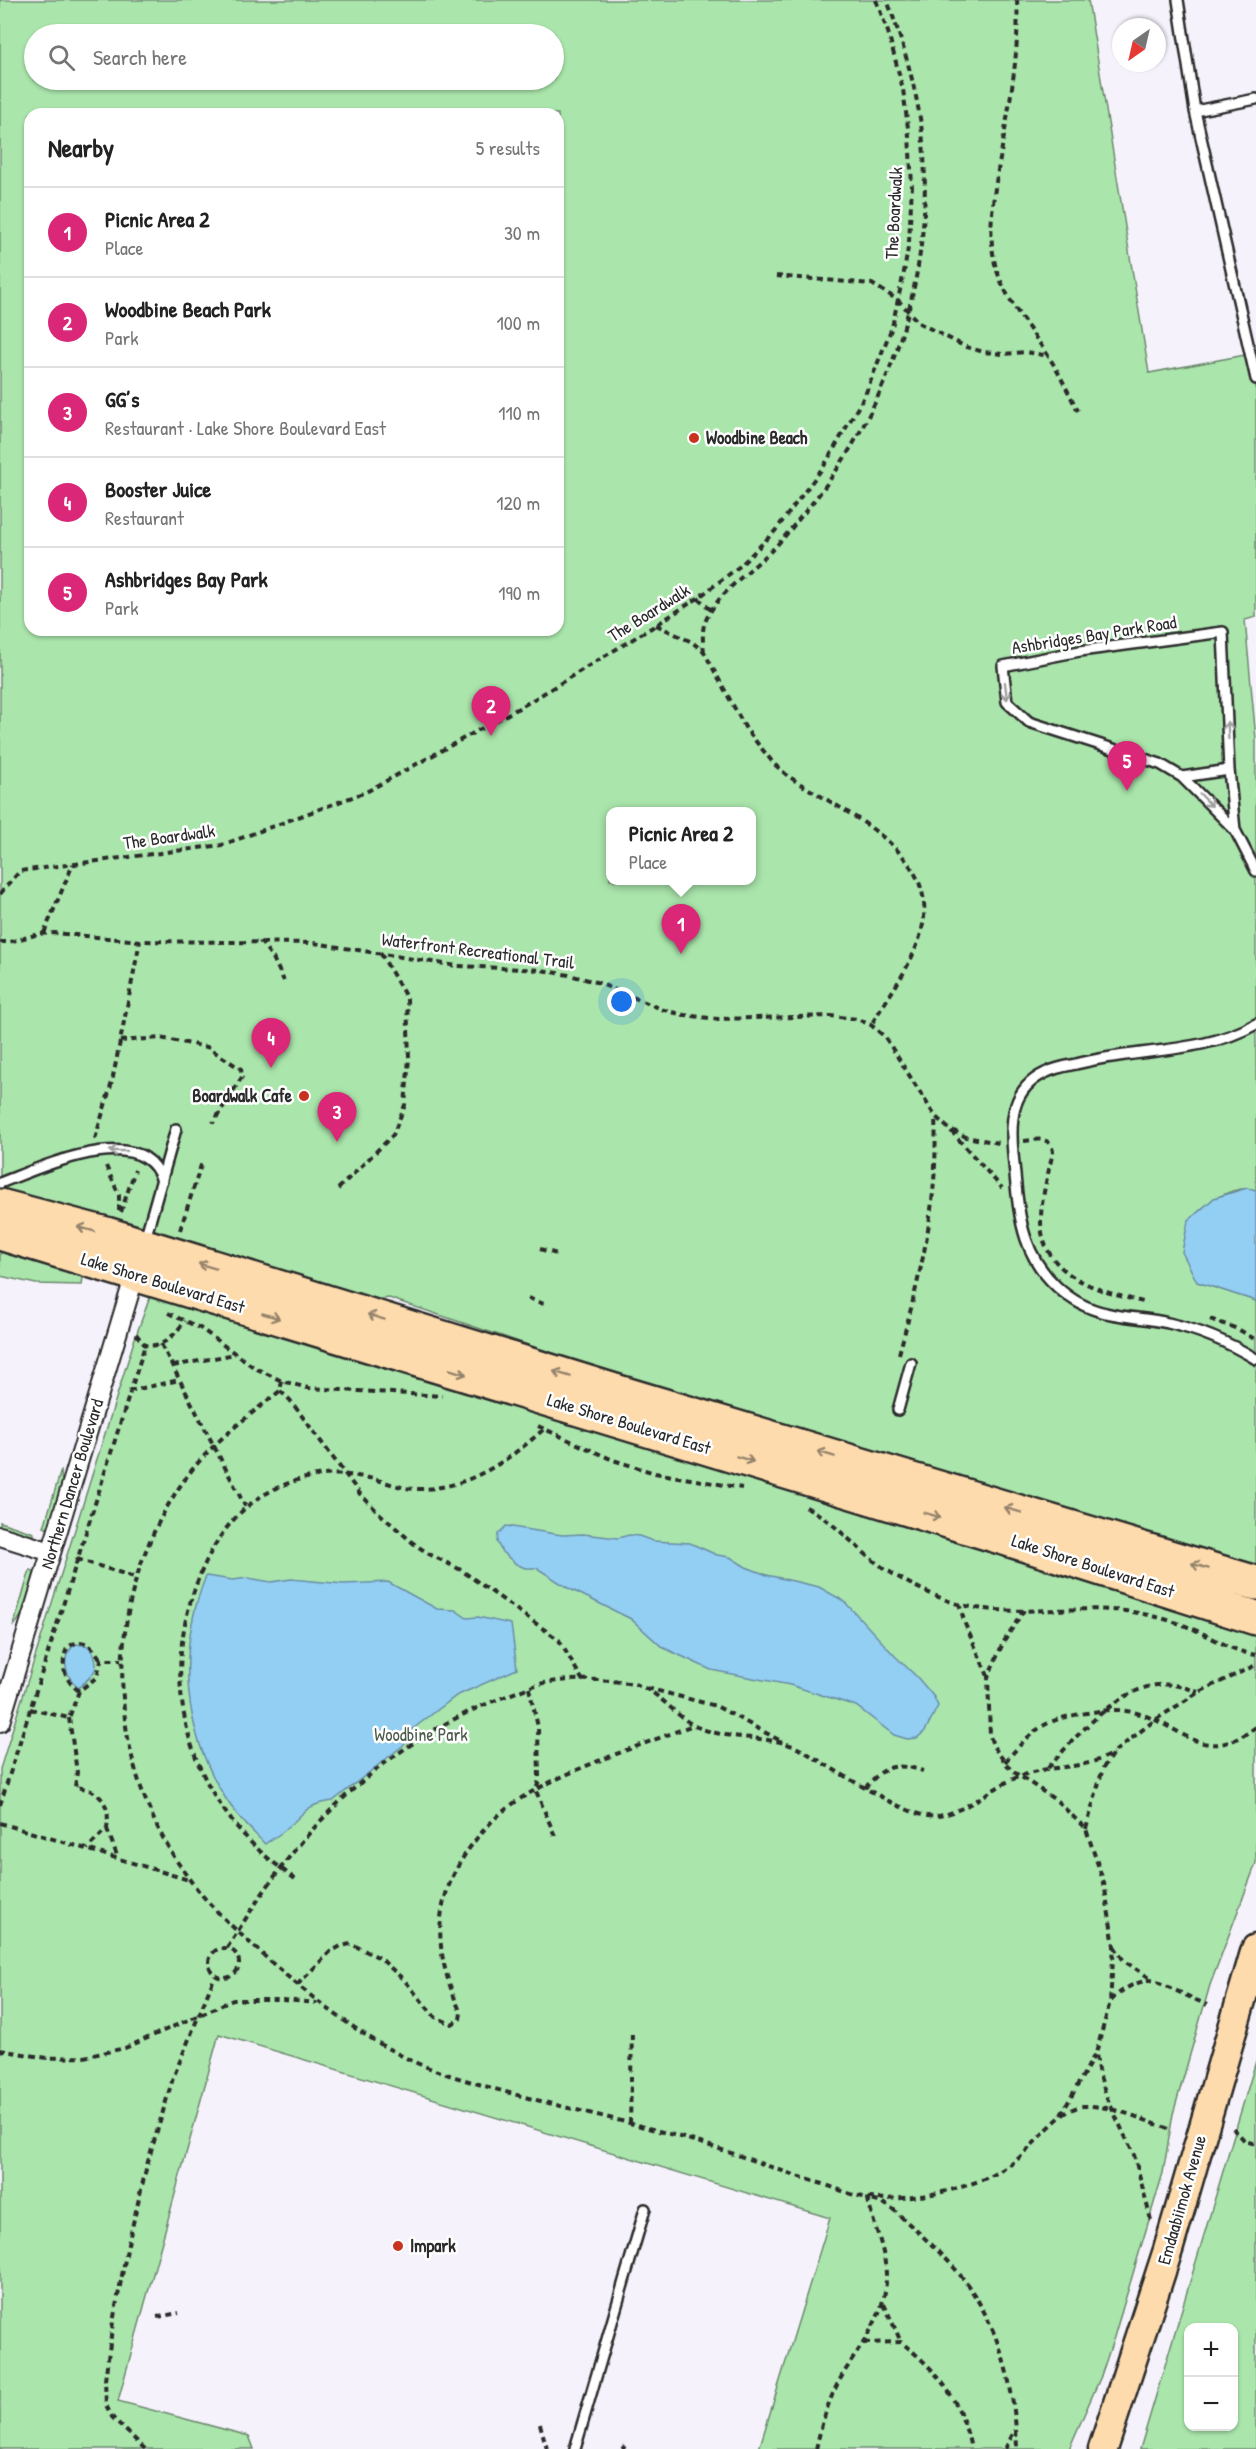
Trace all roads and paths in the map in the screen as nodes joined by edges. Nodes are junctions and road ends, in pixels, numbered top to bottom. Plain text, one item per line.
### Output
1 (876, 0) edge
2 (887, 0) edge
3 (1017, 0) edge
4 (1178, 0) edge
5 (1256, 99) edge
6 (1195, 111) junction
7 (776, 276) dead end
8 (898, 300) junction
9 (908, 311) junction
10 (1256, 324) edge
11 (1245, 326) junction
12 (1049, 356) junction
13 (1256, 379) edge
14 (1078, 411) dead end
15 (698, 598) junction
16 (712, 611) junction
17 (656, 625) junction
18 (704, 652) junction
19 (1229, 770) junction
20 (1182, 777) junction
21 (1235, 830) junction
22 (73, 864) junction
23 (1256, 871) edge
24 (0, 894) edge
25 (44, 933) junction
26 (140, 941) junction
27 (260, 941) junction
28 (0, 942) edge
29 (381, 953) junction
30 (284, 981) dead end
31 (1256, 1024) edge
32 (871, 1025) junction
33 (120, 1041) junction
34 (935, 1116) junction
35 (213, 1123) dead end
36 (948, 1128) junction
37 (176, 1129) dead end
38 (95, 1140) dead end
39 (1029, 1141) dead end
40 (1000, 1143) dead end
41 (202, 1162) dead end
42 (106, 1166) dead end
43 (135, 1170) dead end
44 (162, 1181) junction
45 (0, 1183) edge
46 (338, 1189) dead end
47 (1018, 1202) junction
48 (0, 1206) edge
49 (177, 1232) dead end
50 (0, 1233) edge
51 (540, 1249) dead end
52 (560, 1255) dead end
53 (139, 1260) junction
54 (528, 1298) dead end
55 (544, 1304) dead end
56 (1151, 1304) dead end
57 (159, 1309) dead end
58 (1205, 1318) dead end
59 (185, 1321) junction
60 (134, 1331) dead end
61 (1256, 1340) edge
62 (161, 1344) junction
63 (145, 1345) junction
64 (236, 1354) junction
65 (898, 1358) dead end
66 (1256, 1359) edge
67 (911, 1363) dead end
68 (173, 1366) junction
69 (179, 1380) junction
70 (282, 1381) junction
71 (280, 1390) junction
72 (129, 1391) junction
73 (452, 1397) dead end
74 (898, 1410) dead end
75 (536, 1425) dead end
76 (544, 1429) junction
77 (212, 1446) junction
78 (344, 1473) junction
79 (753, 1489) dead end
80 (796, 1502) dead end
81 (245, 1506) junction
82 (0, 1536) edge
83 (51, 1552) junction
84 (77, 1559) junction
85 (137, 1578) junction
86 (1256, 1583) edge
87 (959, 1603) junction
88 (1024, 1610) junction
89 (1256, 1618) edge
90 (1256, 1655) edge
91 (101, 1660) junction
92 (121, 1660) junction
93 (1256, 1665) edge
94 (988, 1677) junction
95 (583, 1681) junction
96 (645, 1687) junction
97 (529, 1688) junction
98 (79, 1691) junction
99 (1199, 1692) junction
100 (30, 1709) junction
101 (1105, 1710) junction
102 (69, 1718) junction
103 (1155, 1720) junction
104 (0, 1722) edge
105 (694, 1725) junction
106 (1256, 1727) edge
107 (785, 1743) junction
108 (1113, 1753) junction
109 (1005, 1762) junction
110 (1047, 1769) junction
111 (923, 1771) dead end
112 (1019, 1776) junction
113 (865, 1788) junction
114 (536, 1791) junction
115 (0, 1805) edge
116 (0, 1823) edge
117 (107, 1828) junction
118 (1086, 1829) junction
119 (555, 1836) dead end
120 (87, 1850) junction
121 (118, 1859) junction
122 (281, 1868) junction
123 (295, 1879) dead end
124 (190, 1881) junction
125 (238, 1931) junction
126 (1114, 1946) junction
127 (227, 1948) junction
128 (1256, 1949) edge
129 (215, 1976) junction
130 (1153, 1980) junction
131 (297, 1985) junction
132 (1110, 2002) junction
133 (317, 2003) junction
134 (1207, 2005) dead end
135 (200, 2016) junction
136 (632, 2032) dead end
137 (0, 2050) edge
138 (1096, 2053) junction
139 (1112, 2110) junction
140 (1061, 2115) junction
141 (630, 2124) junction
142 (1233, 2128) dead end
143 (1172, 2130) dead end
144 (1256, 2144) edge
145 (868, 2199) junction
146 (645, 2210) dead end
147 (1152, 2220) dead end
148 (884, 2303) junction
149 (179, 2313) dead end
150 (157, 2317) dead end
151 (901, 2342) junction
152 (864, 2343) junction
153 (540, 2424) dead end
154 (1016, 2430) junction
155 (145, 2449) edge
156 (547, 2449) edge
157 (575, 2449) edge
158 (816, 2449) edge
159 (971, 2449) edge
160 (1005, 2449) edge
161 (1017, 2449) edge
162 (1102, 2449) edge

1 - 8 path, The Boardwalk
2 - 9 path
3 - 12 path
4 - 6 lane
5 - 6 lane
6 - 11 lane
7 - 8 path
8 - 9 path
8 - 15 path, The Boardwalk
9 - 12 path
9 - 16 path
10 - 11 lane
11 - 13 lane
12 - 14 path
15 - 16 path
15 - 17 path, The Boardwalk
16 - 18 path
17 - 18 path
17 - 22 path, The Boardwalk
18 - 32 path
19 - 20 lane
19 -> 20 lane, Ashbridges Bay Park Road
19 - 21 lane, Ashbridges Bay Park Road
20 -> 21 lane, Ashbridges Bay Park Road
21 - 23 lane, Ashbridges Bay Park Road
22 - 24 path, The Boardwalk
22 - 25 path
25 - 26 path, Waterfront Recreational Trail
25 - 28 path, Waterfront Recreational Trail
26 - 27 path, Waterfront Recreational Trail
26 - 33 path
27 - 29 path, Waterfront Recreational Trail
27 - 30 path
29 - 32 path, Waterfront Recreational Trail
29 - 46 path
31 - 47 lane
32 - 34 path
33 - 35 path
33 - 38 path
34 - 36 path
34 - 65 path
36 - 40 path
36 - 47 path
37 - 44 lane
39 - 56 path
41 - 49 path
42 - 43 path
44 -> 45 lane
44 - 53 lane
47 - 66 lane
53 -> 48 highway, Lake Shore Boulevard East
50 - 53 highway, Lake Shore Boulevard East
51 - 52 path
53 - 83 street, Northern Dancer Boulevard
86 -> 53 highway, Lake Shore Boulevard East
53 -> 89 highway, Lake Shore Boulevard East
54 - 55 path
57 - 59 path
58 - 61 path
59 - 62 path
59 - 64 path
60 - 63 path
62 - 63 path
62 - 68 path
63 - 72 path
64 - 68 path
64 - 70 path
67 - 74 lane
68 - 69 path
69 - 72 path
69 - 77 path
70 - 71 path
70 - 73 path
71 - 77 path
71 - 78 path
72 - 84 path
75 - 76 path
76 - 78 path
76 - 79 path
77 - 81 path
77 - 85 path
78 - 81 path
78 - 95 path
80 - 87 path
81 - 122 path
82 - 83 street
83 - 104 street, Northern Dancer Boulevard
84 - 85 path
84 - 100 path
85 - 92 path
87 - 88 path
87 - 94 path
88 - 90 path
88 - 94 path
91 - 92 path
91 - 98 path
91 - 98 path
92 - 124 path
93 - 99 path
94 - 109 path
95 - 96 path
95 - 97 path
96 - 105 path
96 - 107 path
97 - 114 path
97 - 122 path
98 - 102 path
99 - 101 path
99 - 103 path
100 - 102 path
100 - 115 path
101 - 103 path
101 - 109 path
101 - 110 path
102 - 117 path
103 - 106 path
103 - 108 path
105 - 107 path
105 - 114 path
107 - 113 path
108 - 110 path
108 - 118 path
109 - 112 path
110 - 112 path
111 - 113 path
112 - 113 path
112 - 118 path
114 - 119 path
114 - 131 path
116 - 120 path
117 - 120 path
117 - 121 path
118 - 126 path
120 - 121 path
121 - 124 path
122 - 123 path
122 - 125 path
124 - 125 path
125 - 127 path
125 - 131 path
126 - 130 path
126 - 132 path
127 - 129 path
127 - 129 path
128 - 162 main road, Emdaabiimok Avenue
129 - 135 path
130 - 132 path
130 - 134 path
131 - 133 path
132 - 138 path
133 - 135 path
133 - 141 path
135 - 137 path
135 - 155 path
136 - 141 path
138 - 139 path
138 - 140 path
139 - 140 path
139 - 143 path
139 - 147 path
140 - 145 path
141 - 145 path
142 - 144 path
145 - 148 path
145 - 154 path
146 - 157 lane
148 - 151 path
148 - 152 path
149 - 150 path
151 - 152 path
151 - 159 path
152 - 158 path
153 - 156 path
154 - 160 path
154 - 161 path

